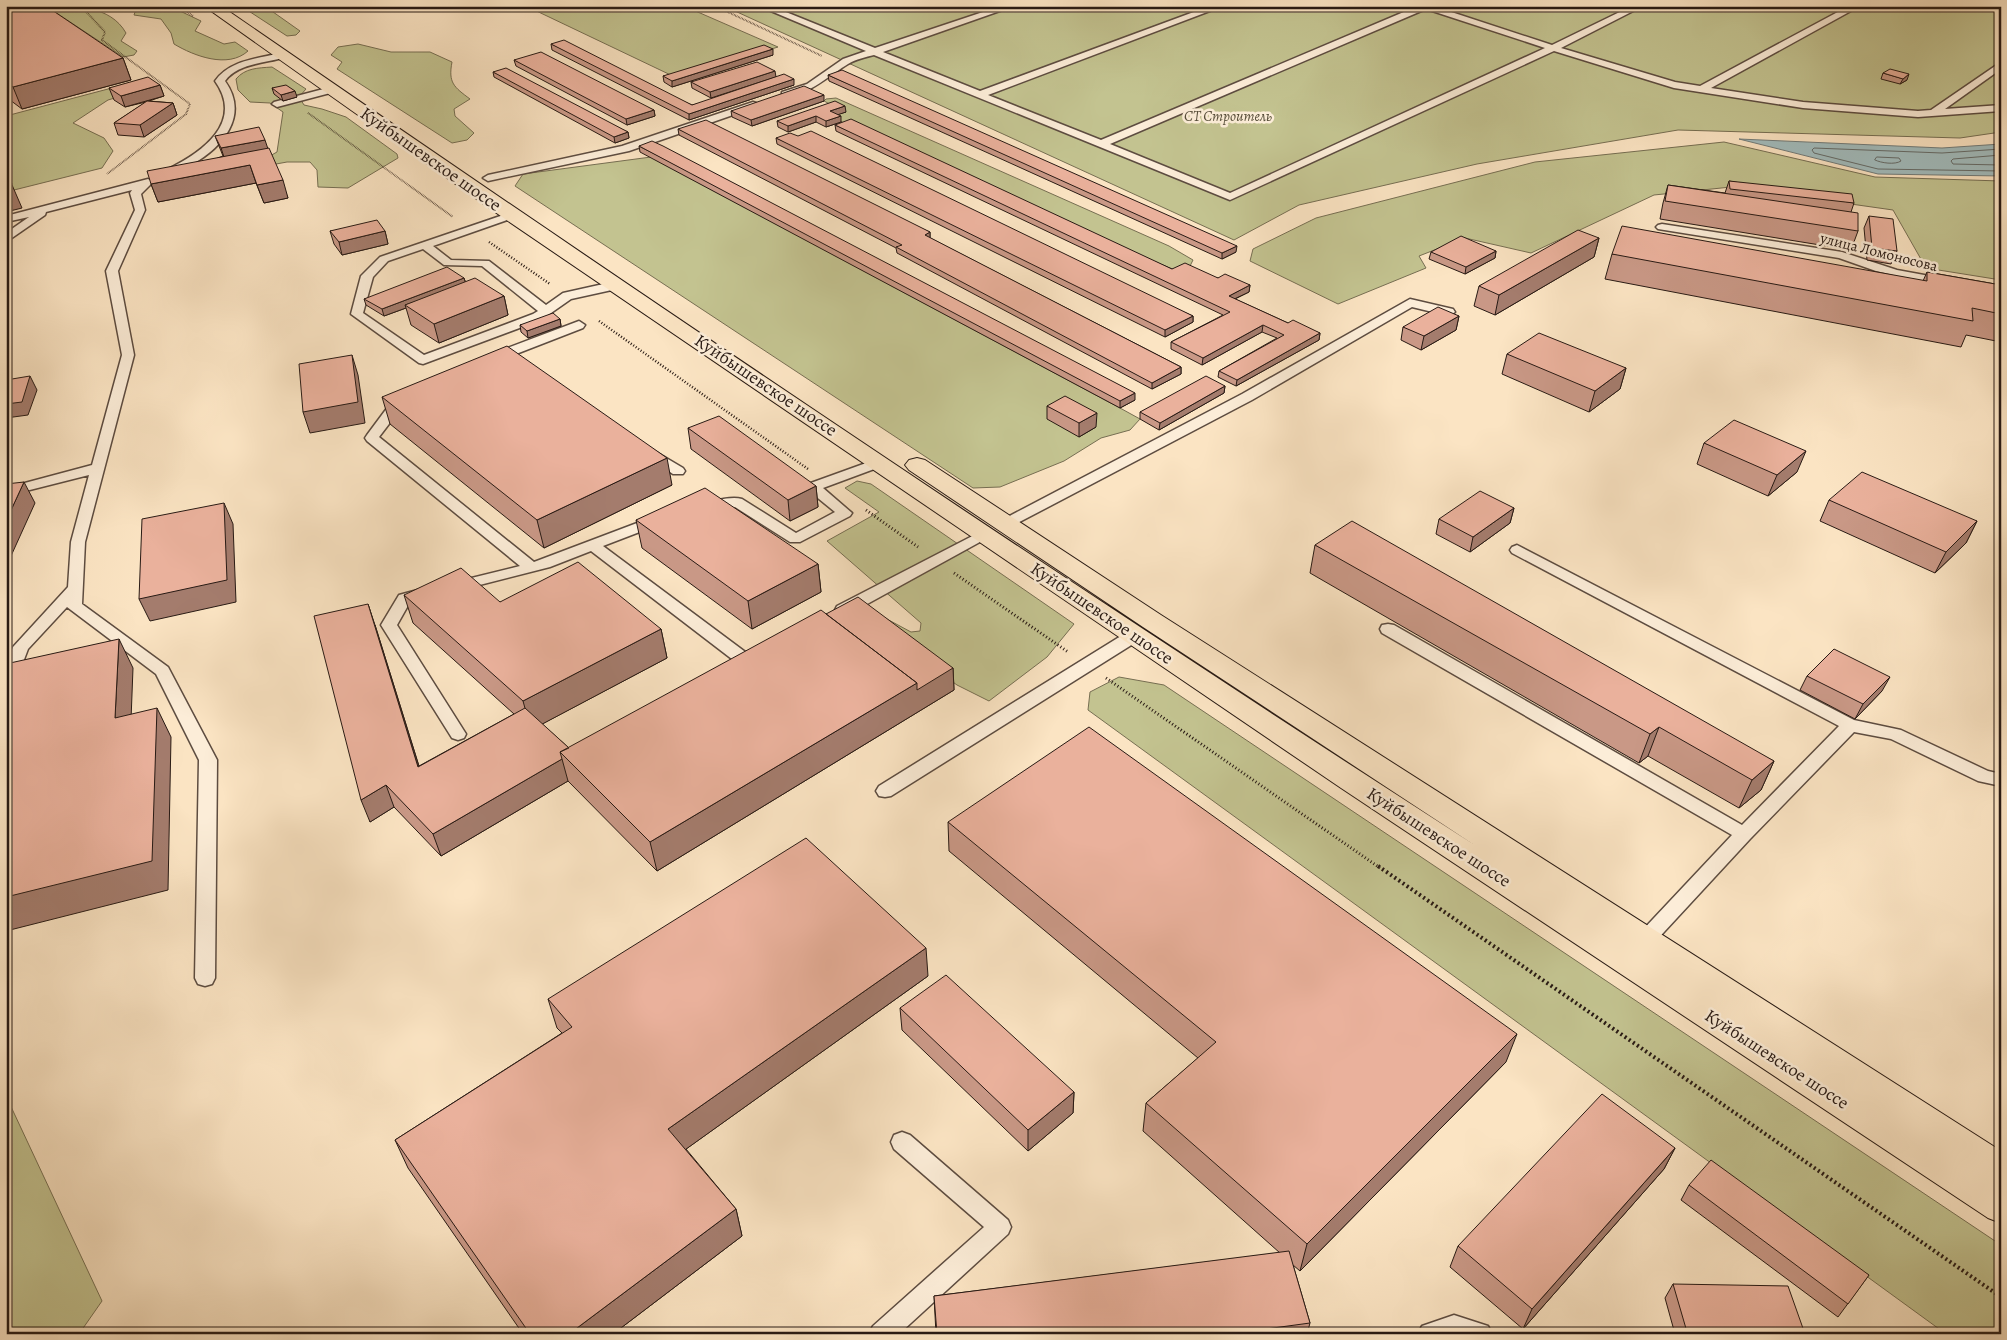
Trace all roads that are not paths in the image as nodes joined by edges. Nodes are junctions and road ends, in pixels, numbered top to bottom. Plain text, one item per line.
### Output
1 (211, 6) edge
2 (231, 6) edge
3 (763, 6) edge
4 (792, 6) edge
5 (1010, 6) edge
6 (1219, 6) edge
7 (1425, 6) edge
8 (1639, 6) edge
9 (1856, 6) edge
10 (776, 11) junction
11 (1553, 48) junction
12 (875, 51) junction
13 (280, 56) junction
14 (2001, 65) edge
15 (1702, 89) junction
16 (331, 90) junction
17 (981, 94) junction
18 (277, 104) dead end
19 (2001, 108) edge
20 (1933, 113) junction
21 (1101, 144) junction
22 (488, 178) junction
23 (148, 182) junction
24 (46, 209) junction
25 (512, 215) junction
26 (6, 219) edge
27 (1662, 226) dead end
28 (6, 239) edge
29 (425, 245) junction
30 (617, 284) junction
31 (1955, 284) edge
32 (549, 309) junction
33 (1449, 312) edge
34 (531, 370) edge
35 (416, 392) edge
36 (637, 443) edge
37 (880, 462) junction
38 (98, 468) junction
39 (678, 471) dead end
40 (6, 492) edge
41 (695, 510) edge
42 (676, 513) edge
43 (995, 529) junction
44 (592, 546) junction
45 (1517, 550) dead end
46 (531, 567) junction
47 (75, 588) junction
48 (833, 616) edge
49 (1388, 629) dead end
50 (1135, 635) junction
51 (773, 648) edge
52 (6, 686) edge
53 (1850, 725) junction
54 (458, 734) dead end
55 (2001, 780) edge
56 (885, 790) dead end
57 (1744, 834) junction
58 (1645, 940) junction
59 (205, 978) dead end
60 (902, 1142) dead end
61 (2001, 1171) edge
62 (2001, 1206) edge
63 (881, 1334) edge
64 (1430, 1334) edge
65 (1480, 1334) edge

1 - 13 main road, Куйбышевское шоссе
2 - 22 main road, Куйбышевское шоссе
3 - 10 lane
4 - 10 lane
5 - 12 lane
6 - 17 lane
7 - 11 lane
7 - 21 lane
8 - 11 lane
9 - 15 lane
10 - 12 lane
11 - 15 lane
11 - 21 lane
12 - 17 lane
12 - 22 lane
13 - 16 main road, Куйбышевское шоссе
13 - 23 lane
14 - 20 lane
15 - 20 lane
16 - 18 lane
16 - 25 main road, Куйбышевское шоссе
17 - 21 lane
19 - 20 lane
22 - 43 main road, Куйбышевское шоссе
23 - 24 lane
23 - 38 lane
24 - 26 lane
24 - 28 lane
25 - 29 lane
25 - 30 main road, Куйбышевское шоссе
27 - 31 lane, улица Ломоносова
29 - 32 lane
29 - 32 lane
30 - 32 lane
30 - 37 main road, Куйбышевское шоссе
32 - 34 lane
33 - 43 lane
35 - 46 lane
36 - 39 lane
37 - 41 lane
37 - 43 main road, Куйбышевское шоссе
38 - 40 lane
38 - 47 lane
42 - 44 lane
43 - 48 lane
43 - 50 main road, Куйбышевское шоссе
43 - 58 main road, Куйбышевское шоссе
44 - 46 lane
44 - 51 lane
45 - 53 lane
46 - 54 lane
47 - 52 lane
47 - 59 lane
49 - 57 lane
50 - 56 lane
50 - 62 main road, Куйбышевское шоссе
53 - 55 lane
53 - 57 lane
57 - 58 lane
58 - 61 main road, Куйбышевское шоссе
60 - 63 lane
64 - 65 lane

